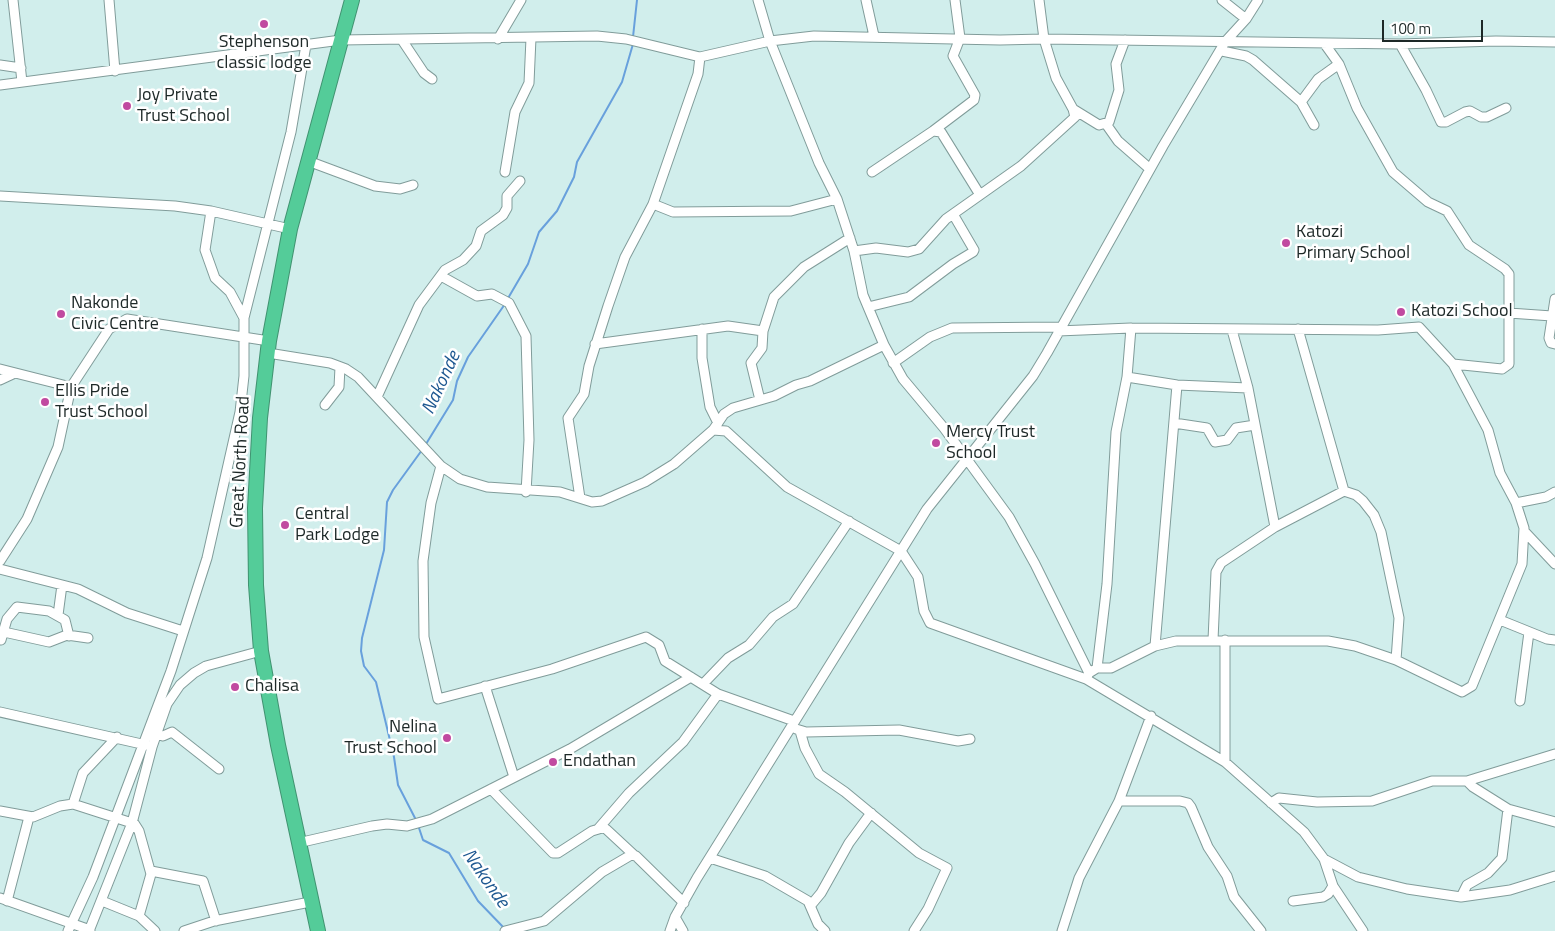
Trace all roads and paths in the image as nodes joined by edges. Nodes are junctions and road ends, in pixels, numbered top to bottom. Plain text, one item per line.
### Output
1 (13, 0) edge
2 (109, 0) edge
3 (352, 0) edge
4 (521, 0) edge
5 (758, 0) edge
6 (866, 0) edge
7 (955, 0) edge
8 (1039, 0) edge
9 (1222, 0) edge
10 (1258, 0) edge
11 (1246, 19) junction
12 (874, 36) junction
13 (531, 38) junction
14 (960, 38) junction
15 (498, 39) junction
16 (1044, 39) junction
17 (341, 40) junction
18 (402, 40) junction
19 (1125, 40) junction
20 (770, 41) junction
21 (1225, 42) junction
22 (1555, 42) edge
23 (1324, 43) junction
24 (1400, 44) junction
25 (306, 45) junction
26 (1222, 51) junction
27 (700, 56) junction
28 (1339, 64) junction
29 (0, 65) edge
30 (21, 68) junction
31 (115, 71) junction
32 (432, 80) dead end
33 (22, 82) junction
34 (0, 85) edge
35 (1301, 102) junction
36 (1073, 108) junction
37 (1506, 108) dead end
38 (1106, 124) junction
39 (1314, 125) dead end
40 (933, 131) junction
41 (308, 162) junction
42 (1150, 169) junction
43 (504, 172) dead end
44 (872, 172) dead end
45 (520, 181) dead end
46 (413, 185) dead end
47 (980, 195) junction
48 (0, 196) edge
49 (837, 199) junction
50 (653, 204) junction
51 (211, 210) junction
52 (953, 214) junction
53 (268, 224) junction
54 (290, 229) junction
55 (850, 238) junction
56 (854, 250) junction
57 (441, 276) junction
58 (1555, 299) edge
59 (868, 307) junction
60 (1509, 313) junction
61 (1552, 316) junction
62 (244, 318) junction
63 (1131, 328) junction
64 (702, 329) junction
65 (1059, 329) junction
66 (1298, 329) junction
67 (1232, 330) junction
68 (763, 331) junction
69 (243, 336) junction
70 (595, 344) junction
71 (1555, 344) edge
72 (884, 345) junction
73 (269, 347) junction
74 (893, 363) junction
75 (1453, 364) junction
76 (340, 367) junction
77 (0, 369) edge
78 (15, 373) junction
79 (1126, 377) junction
80 (0, 380) edge
81 (1177, 385) junction
82 (71, 387) junction
83 (1248, 388) junction
84 (377, 397) junction
85 (760, 400) junction
86 (326, 405) dead end
87 (1174, 423) junction
88 (1255, 425) junction
89 (715, 427) junction
90 (967, 459) junction
91 (441, 466) junction
92 (1344, 491) junction
93 (526, 492) junction
94 (1555, 492) edge
95 (580, 498) junction
96 (1516, 503) junction
97 (849, 521) junction
98 (1275, 527) junction
99 (1525, 532) junction
100 (901, 551) junction
101 (0, 561) edge
102 (1555, 564) edge
103 (0, 569) edge
104 (62, 585) junction
105 (58, 616) junction
106 (1500, 620) junction
107 (183, 631) junction
108 (1529, 632) junction
109 (2, 636) edge
110 (69, 636) junction
111 (88, 638) dead end
112 (1213, 640) junction
113 (1225, 640) junction
114 (1555, 640) edge
115 (1155, 646) junction
116 (261, 651) junction
117 (1396, 660) junction
118 (1091, 673) junction
119 (691, 677) junction
120 (703, 684) junction
121 (485, 686) junction
122 (718, 694) junction
123 (1520, 701) dead end
124 (0, 712) edge
125 (1151, 716) junction
126 (792, 724) junction
127 (800, 731) junction
128 (157, 734) junction
129 (117, 737) junction
130 (970, 739) dead end
131 (142, 744) junction
132 (152, 747) junction
133 (1555, 754) edge
134 (1225, 762) junction
135 (219, 769) dead end
136 (514, 777) junction
137 (1467, 782) junction
138 (491, 789) junction
139 (1119, 801) junction
140 (1271, 803) junction
141 (73, 804) junction
142 (1508, 809) junction
143 (0, 811) edge
144 (871, 813) junction
145 (116, 817) junction
146 (29, 818) junction
147 (132, 821) junction
148 (1555, 822) edge
149 (598, 829) junction
150 (298, 843) junction
151 (634, 855) junction
152 (710, 858) junction
153 (1324, 859) junction
154 (151, 870) junction
155 (1555, 876) edge
156 (1333, 886) junction
157 (1461, 897) junction
158 (4, 899) edge
159 (102, 901) junction
160 (310, 902) junction
161 (684, 902) junction
162 (1293, 902) dead end
163 (811, 905) junction
164 (139, 916) junction
165 (675, 917) junction
166 (216, 921) junction
167 (70, 927) edge
168 (820, 929) edge
169 (90, 930) edge
170 (155, 931) edge
171 (184, 931) edge
172 (318, 931) edge
173 (505, 931) edge
174 (670, 931) edge
175 (683, 931) edge
176 (914, 931) edge
177 (1062, 931) edge
178 (1261, 931) edge
179 (1363, 931) edge

1 - 30 street
2 - 31 street
3 - 17 highway, Great North Road
4 - 15 street
5 - 20 street
6 - 12 street
7 - 14 street
8 - 16 street
9 - 11 street
10 - 11 street
11 - 21 street
12 - 14 street
12 - 20 street
13 - 15 street
13 - 27 street
13 - 43 street
14 - 16 street
14 - 40 street
15 - 18 street
16 - 19 street
16 - 36 street
17 - 18 street
17 - 25 street
17 - 41 highway, Great North Road
18 - 32 street
19 - 21 street
19 - 38 street
20 - 27 street
20 - 49 street
21 - 23 street
21 - 26 street
22 - 24 street
23 - 24 street
23 - 28 street
24 - 37 street
25 - 31 street
25 - 53 street
26 - 35 street
26 - 42 street
27 - 50 street
28 - 35 street
28 - 60 street
29 - 30 street
30 - 33 street
31 - 33 street
33 - 34 street
35 - 39 street
36 - 38 street
36 - 47 street
38 - 42 street
40 - 44 street
40 - 47 street
41 - 46 street
41 - 54 highway, Great North Road
42 - 65 street
45 - 57 street
47 - 52 street
48 - 51 street
49 - 50 street
49 - 55 street
50 - 70 street
51 - 53 street
51 - 62 street
52 - 56 street
52 - 59 street
53 - 54 street
53 - 62 street
54 - 73 highway, Great North Road
55 - 56 street
55 - 68 street
56 - 59 street
57 - 84 street
57 - 93 street
58 - 61 street
59 - 72 street
60 - 61 street
60 - 75 street
61 - 71 street
62 - 69 street
63 - 65 street
63 - 67 street
63 - 79 street
64 - 68 street
64 - 70 street
64 - 89 street
65 - 74 street
65 - 90 street
66 - 67 street
66 - 75 street
66 - 92 street
67 - 83 street
68 - 85 street
69 - 73 street
69 - 82 street
69 - 107 street
70 - 95 street
72 - 74 street
72 - 85 street
73 - 76 street
73 - 116 highway, Great North Road
74 - 90 street
75 - 96 street
76 - 84 street
76 - 86 street
77 - 78 street
78 - 80 street
78 - 82 street
79 - 81 street
79 - 118 street
81 - 83 street
81 - 87 street
82 - 101 street
83 - 88 street
84 - 91 street
85 - 89 street
87 - 88 street
87 - 115 street
88 - 98 street
89 - 95 street
89 - 97 street
90 - 100 street
90 - 118 street
91 - 93 street
91 - 121 street
92 - 98 street
92 - 117 street
93 - 95 street
94 - 96 street
96 - 99 street
97 - 100 street
97 - 120 street
98 - 112 street
99 - 102 street
99 - 106 street
100 - 118 street
100 - 126 street
103 - 104 street
104 - 105 street
104 - 107 street
105 - 109 street
105 - 110 street
106 - 108 street
106 - 117 street
107 - 131 street
108 - 114 street
108 - 123 street
109 - 110 street
110 - 111 street
112 - 113 street
112 - 115 street
113 - 117 street
113 - 134 street
115 - 118 street
116 - 128 street
116 - 150 highway, Great North Road
118 - 125 street
119 - 120 street
119 - 121 street
119 - 136 street
120 - 122 street
121 - 136 street
122 - 126 street
122 - 149 street
124 - 129 street
125 - 134 street
125 - 139 street
126 - 127 street
126 - 152 street
127 - 130 street
127 - 144 street
128 - 132 street
128 - 135 street
129 - 131 street
129 - 141 street
131 - 132 street
131 - 145 street
132 - 147 street
133 - 137 street
134 - 140 street
136 - 138 street
137 - 140 street
137 - 142 street
138 - 149 street
138 - 150 street
139 - 177 street
139 - 178 street
140 - 153 street
141 - 145 street
141 - 146 street
142 - 148 street
142 - 157 street
143 - 146 street
144 - 163 street
144 - 176 street
145 - 147 street
145 - 167 street
146 - 158 street
147 - 154 street
147 - 159 street
149 - 151 street
150 - 160 highway, Great North Road
151 - 161 street
151 - 173 street
152 - 161 street
152 - 163 street
153 - 156 street
153 - 157 street
154 - 164 street
154 - 166 street
155 - 157 street
156 - 162 street
156 - 179 street
158 - 167 street
159 - 164 street
159 - 169 street
160 - 166 street
160 - 172 highway, Great North Road
161 - 165 street
163 - 168 street
164 - 170 street
165 - 174 street
165 - 175 street
166 - 171 street
167 - 169 street

